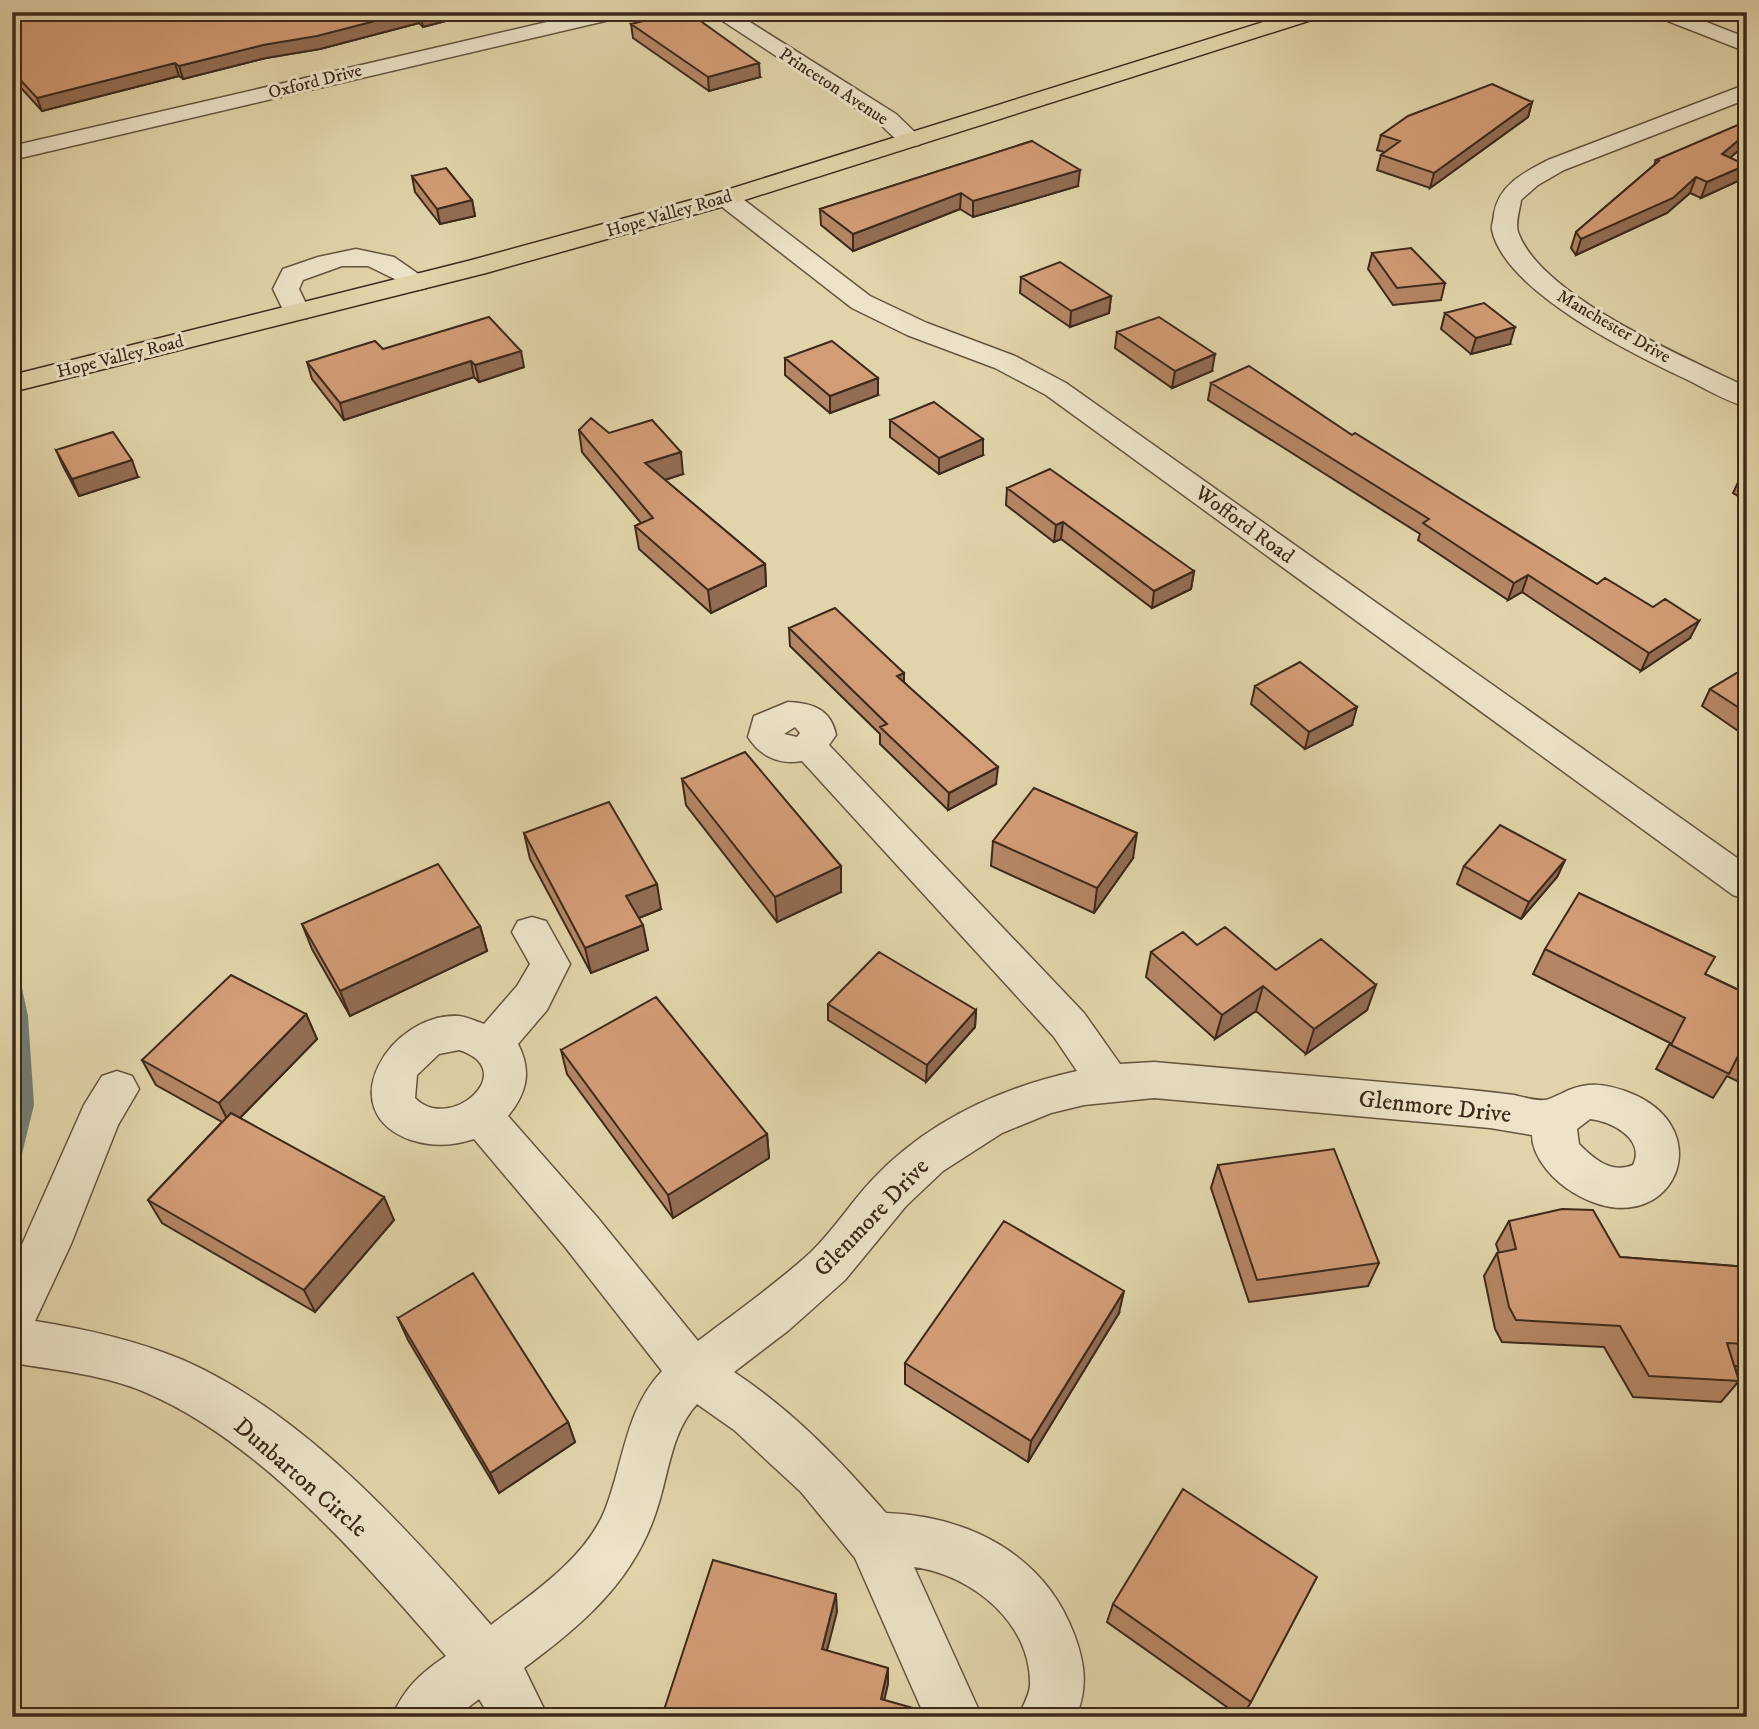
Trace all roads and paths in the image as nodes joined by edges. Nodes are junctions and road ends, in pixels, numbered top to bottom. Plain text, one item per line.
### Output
1 (618, 12) edge
2 (719, 12) edge
3 (1317, 12) edge
4 (1662, 12) edge
5 (1747, 46) edge
6 (1747, 91) edge
7 (911, 140) junction
8 (12, 153) edge
9 (726, 198) junction
10 (417, 282) junction
11 (297, 312) junction
12 (12, 384) edge
13 (1744, 394) edge
14 (809, 746) dead end
15 (1747, 885) edge
16 (532, 932) dead end
17 (493, 1043) junction
18 (1108, 1081) junction
19 (117, 1089) dead end
20 (481, 1116) junction
21 (1556, 1119) dead end
22 (12, 1317) edge
23 (12, 1340) edge
24 (693, 1373) junction
25 (874, 1539) junction
26 (486, 1660) junction
27 (421, 1717) edge
28 (520, 1717) edge
29 (954, 1717) edge
30 (1046, 1717) edge

1 - 8 street, Oxford Drive
2 - 7 street, Princeton Avenue
3 - 7 main road, Hope Valley Road
4 - 5 street
6 - 13 street, Manchester Drive
7 - 9 main road, Hope Valley Road
9 - 10 main road, Hope Valley Road
9 - 15 street, Wofford Road
10 - 11 main road, Hope Valley Road
10 - 11 street
11 - 12 main road, Hope Valley Road
14 - 18 street
16 - 17 street
17 - 20 street
17 - 20 street
18 - 21 street, Glenmore Drive
18 - 24 street, Glenmore Drive
19 - 22 street
20 - 24 street
23 - 26 street, Dunbarton Circle
24 - 25 street
24 - 26 street, Glenmore Drive
25 - 29 street
25 - 30 street
26 - 27 street, Glenmore Drive
26 - 28 street, Dunbarton Circle

